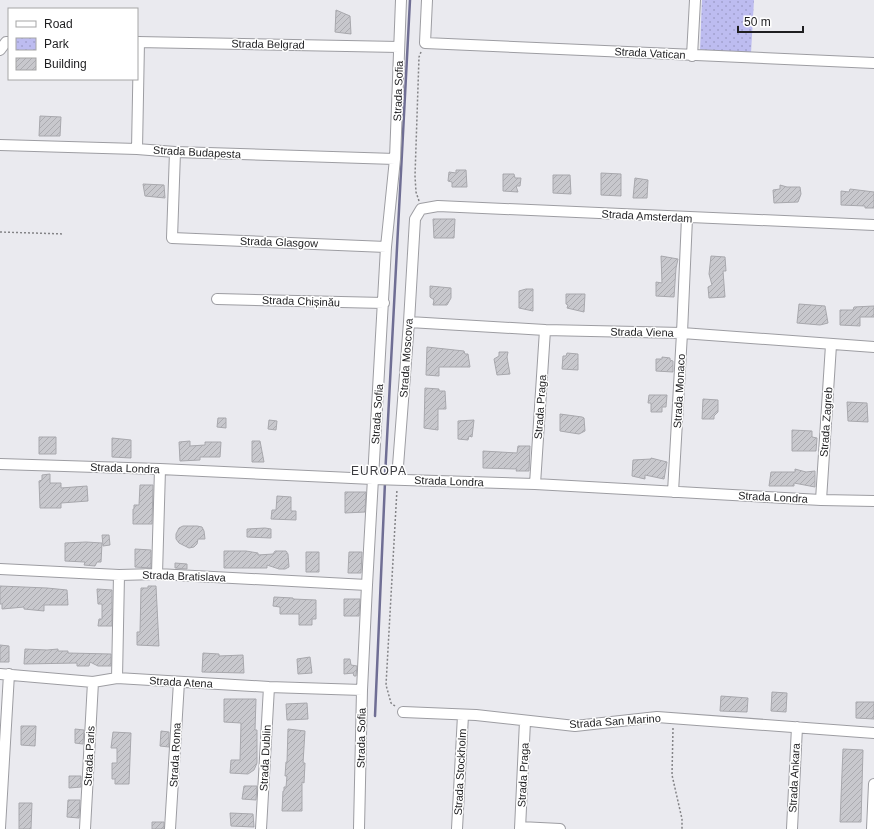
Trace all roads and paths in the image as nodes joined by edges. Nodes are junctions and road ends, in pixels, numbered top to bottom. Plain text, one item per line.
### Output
1 (401, 0) edge
2 (427, 0) edge
3 (695, 0) edge
4 (138, 42) edge
5 (425, 43) junction
6 (399, 47) junction
7 (692, 56) junction
8 (874, 63) edge
9 (138, 80) edge
10 (0, 145) edge
11 (137, 149) junction
12 (175, 152) junction
13 (395, 159) junction
14 (421, 209) junction
15 (687, 218) junction
16 (874, 225) edge
17 (0, 232) edge
18 (64, 234) dead end
19 (386, 247) junction
20 (217, 299) dead end
21 (384, 303) junction
22 (409, 322) junction
23 (545, 330) junction
24 (682, 333) junction
25 (831, 345) junction
26 (874, 347) edge
27 (0, 464) edge
28 (160, 469) junction
29 (376, 479) junction
30 (394, 479) junction
31 (535, 484) junction
32 (672, 492) junction
33 (821, 500) junction
34 (874, 501) edge
35 (0, 569) edge
36 (157, 574) junction
37 (119, 575) junction
38 (367, 585) junction
39 (4, 674) edge
40 (117, 678) junction
41 (93, 682) junction
42 (179, 682) junction
43 (269, 688) junction
44 (362, 690) junction
45 (403, 712) joint
46 (463, 714) junction
47 (673, 718) junction
48 (525, 721) junction
49 (797, 727) junction
50 (874, 733) edge
51 (874, 784) edge
52 (873, 816) edge
53 (0, 828) edge
54 (520, 828) edge
55 (85, 829) edge
56 (170, 829) edge
57 (261, 829) edge
58 (359, 829) edge
59 (457, 829) edge
60 (560, 829) edge
61 (682, 829) edge
62 (792, 829) edge
63 (872, 829) edge

1 - 6 street, Strada Sofia
2 - 5 street
3 - 7 street
4 - 6 street, Strada Belgrad
5 - 7 street, Strada Vatican
5 - 14 path
6 - 13 street, Strada Sofia
7 - 8 street, Strada Vatican
9 - 11 street
10 - 11 street, Strada Budapesta
11 - 12 street, Strada Budapesta
12 - 13 street, Strada Budapesta
12 - 19 street, Strada Glasgow
13 - 19 street, Strada Sofia
14 - 15 street, Strada Amsterdam
14 - 22 street, Strada Moscova
15 - 16 street, Strada Amsterdam
15 - 24 street, Strada Monaco
17 - 18 path
19 - 21 street, Strada Sofia
20 - 21 street, Strada Chișinău
21 - 29 street, Strada Sofia
22 - 23 street, Strada Viena
22 - 30 street, Strada Moscova
23 - 24 street, Strada Viena
23 - 31 street, Strada Praga
24 - 25 street, Strada Viena
24 - 32 street, Strada Monaco
25 - 26 street, Strada Viena
25 - 33 street, Strada Zagreb
27 - 28 street, Strada Londra
28 - 29 street, Strada Londra
28 - 36 street
29 - 30 street, Strada Londra
29 - 38 street, Strada Sofia
30 - 31 street, Strada Londra
30 - 45 path
31 - 32 street, Strada Londra
32 - 33 street, Strada Londra
33 - 34 street, Strada Londra
35 - 37 street, Strada Bratislava
36 - 37 street, Strada Bratislava
36 - 38 street, Strada Bratislava
37 - 40 street
38 - 44 street, Strada Sofia
39 - 41 street, Strada Atena
39 - 53 street
40 - 41 street, Strada Atena
40 - 42 street, Strada Atena
41 - 55 street, Strada Paris
42 - 43 street, Strada Atena
42 - 56 street, Strada Roma
43 - 44 street, Strada Atena
43 - 57 street, Strada Dublin
44 - 58 street, Strada Sofia
45 - 46 street, Strada San Marino
46 - 48 street, Strada San Marino
46 - 59 street, Strada Stockholm
47 - 48 street, Strada San Marino
47 - 49 street, Strada San Marino
47 - 61 path
48 - 54 street, Strada Praga
49 - 50 street, Strada San Marino
49 - 62 street, Strada Ankara
51 - 52 street
52 - 63 street
54 - 60 street

